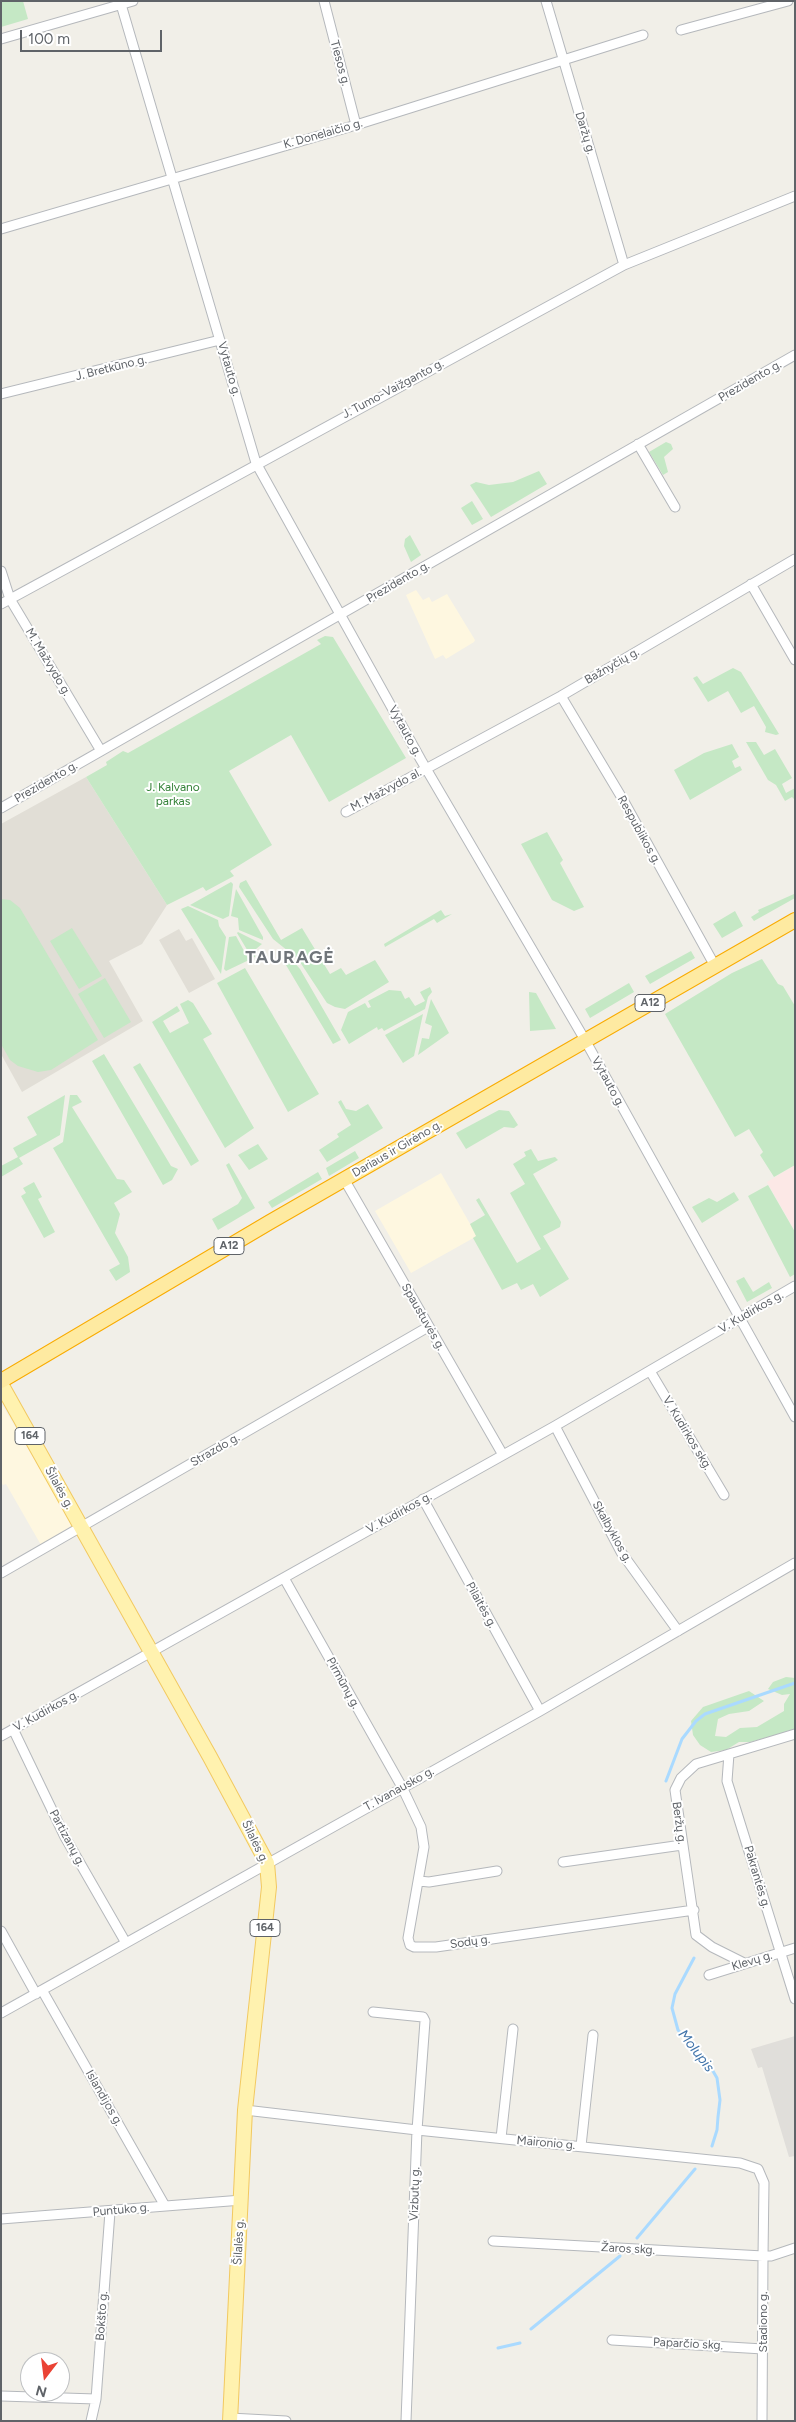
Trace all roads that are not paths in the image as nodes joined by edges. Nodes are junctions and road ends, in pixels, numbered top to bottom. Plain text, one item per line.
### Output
1 (133, 1) edge
2 (324, 1) edge
3 (546, 1) edge
4 (788, 1) edge
5 (120, 3) edge
6 (681, 30) dead end
7 (643, 35) dead end
8 (1, 39) edge
9 (564, 61) junction
10 (356, 125) junction
11 (172, 179) junction
12 (795, 196) edge
13 (1, 229) edge
14 (624, 265) junction
15 (220, 340) junction
16 (795, 356) edge
17 (1, 394) edge
18 (638, 444) junction
19 (256, 463) junction
20 (674, 507) dead end
21 (795, 559) edge
22 (1, 571) edge
23 (751, 584) junction
24 (10, 599) junction
25 (1, 604) edge
26 (340, 616) junction
27 (795, 660) edge
28 (561, 696) junction
29 (101, 751) junction
30 (426, 769) junction
31 (1, 808) edge
32 (346, 812) dead end
33 (795, 920) edge
34 (715, 966) junction
35 (585, 1040) junction
36 (344, 1179) junction
37 (795, 1286) edge
38 (740, 1318) junction
39 (428, 1327) junction
40 (650, 1371) junction
41 (1, 1382) edge
42 (795, 1417) edge
43 (555, 1426) junction
44 (503, 1455) junction
45 (724, 1495) dead end
46 (423, 1499) junction
47 (81, 1527) junction
48 (795, 1563) edge
49 (1, 1573) edge
50 (284, 1578) junction
51 (678, 1631) junction
52 (150, 1652) junction
53 (540, 1711) junction
54 (13, 1729) junction
55 (795, 1734) edge
56 (1, 1736) edge
57 (730, 1754) junction
58 (402, 1787) junction
59 (682, 1845) junction
60 (563, 1862) dead end
61 (267, 1863) junction
62 (498, 1871) dead end
63 (419, 1881) junction
64 (694, 1910) junction
65 (1, 1931) edge
66 (126, 1943) junction
67 (795, 1948) edge
68 (780, 1952) junction
69 (744, 1963) junction
70 (709, 1975) dead end
71 (39, 1992) junction
72 (795, 1999) edge
73 (374, 2012) dead end
74 (1, 2013) edge
75 (514, 2029) dead end
76 (593, 2035) dead end
77 (245, 2110) junction
78 (417, 2130) junction
79 (501, 2138) junction
80 (581, 2146) junction
81 (242, 2200) junction
82 (166, 2206) junction
83 (110, 2212) junction
84 (1, 2219) edge
85 (493, 2241) dead end
86 (795, 2248) edge
87 (763, 2256) junction
88 (612, 2340) dead end
89 (763, 2349) junction
90 (1, 2396) edge
91 (96, 2399) junction
92 (230, 2420) edge
93 (91, 2421) edge
94 (286, 2421) edge
95 (406, 2421) edge
96 (762, 2421) edge

1 - 5 street
2 - 10 street, Tiesos g.
3 - 9 street, Daržų g.
4 - 6 street
5 - 8 street
5 - 11 street, Vytauto g.
7 - 9 street, K. Donelaičio g.
9 - 10 street, K. Donelaičio g.
9 - 14 street, Daržų g.
10 - 11 street, K. Donelaičio g.
11 - 13 street, K. Donelaičio g.
11 - 15 street, Vytauto g.
12 - 14 street, J. Tumo-Vaižganto g.
14 - 19 street, J. Tumo-Vaižganto g.
15 - 17 street, J. Bretkūno g.
15 - 19 street, Vytauto g.
16 - 18 street, Prezidento g.
18 - 20 street
18 - 26 street, Prezidento g.
19 - 24 street, J. Tumo-Vaižganto g.
19 - 26 street, Vytauto g.
21 - 23 street, Bažnyčių g.
22 - 24 street, M. Mažvydo g.
23 - 27 street
23 - 28 street, Bažnyčių g.
24 - 25 street, J. Tumo-Vaižganto g.
24 - 29 street, M. Mažvydo g.
26 - 29 street, Prezidento g.
26 - 30 street, Vytauto g.
28 - 30 street, Bažnyčių g.
28 - 34 street, Respublikos g.
29 - 31 street, Prezidento g.
30 - 32 street, M. Mažvydo al.
30 - 35 street, Vytauto g.
33 - 34 highway, Dariaus ir Girėno g. / A12
34 - 35 highway, Dariaus ir Girėno g. / A12
35 - 36 highway, Dariaus ir Girėno g. / A12
35 - 38 street, Vytauto g.
36 - 39 street, Spaustuvės g.
36 - 41 highway, Dariaus ir Girėno g. / A12
37 - 38 street, V. Kudirkos g.
38 - 40 street, V. Kudirkos g.
38 - 42 street, Vytauto g.
39 - 44 street, Spaustuvės g.
39 - 47 street, Strazdo g.
40 - 43 street, V. Kudirkos g.
40 - 45 street, V. Kudirkos skg.
41 - 47 main road, Šilalės g. / 164
43 - 44 street, V. Kudirkos g.
43 - 51 street, Skalbyklos g.
44 - 46 street, V. Kudirkos g.
46 - 50 street, V. Kudirkos g.
46 - 53 street, Pilaitės g.
47 - 49 street, Strazdo g.
47 - 52 main road, Šilalės g. / 164
48 - 51 street, T. Ivanausko g.
50 - 52 street, V. Kudirkos g.
50 - 58 street, Pirmūnų g.
51 - 53 street, T. Ivanausko g.
52 - 54 street, V. Kudirkos g.
52 - 61 main road, Šilalės g. / 164
53 - 58 street, T. Ivanausko g.
54 - 56 street, V. Kudirkos g.
54 - 66 street, Partizanų g.
55 - 57 street, Beržų g.
57 - 59 street, Beržų g.
57 - 68 street, Pakrantės g.
58 - 61 street, T. Ivanausko g.
58 - 63 street, Sodų g.
59 - 60 street
59 - 64 street, Beržų g.
61 - 66 street, T. Ivanausko g.
61 - 77 main road, Šilalės g. / 164
62 - 63 street
63 - 64 street, Sodų g.
64 - 69 street, Beržų g.
65 - 71 street, Islandijos g.
66 - 71 street, T. Ivanausko g.
67 - 68 street, Klevų g.
68 - 69 street, Klevų g.
68 - 72 street, Pakrantės g.
69 - 70 street, Klevų g.
71 - 74 street, T. Ivanausko g.
71 - 82 street, Islandijos g.
73 - 78 street, Vizbutų g.
75 - 79 street
76 - 80 street
77 - 78 street, Maironio g.
77 - 81 main road, Šilalės g. / 164
78 - 79 street, Maironio g.
78 - 95 street, Vizbutų g.
79 - 80 street, Maironio g.
80 - 87 street, Maironio g.
81 - 82 street, Puntuko g.
81 - 92 main road, Šilalės g. / 164
82 - 83 street, Puntuko g.
83 - 84 street, Puntuko g.
83 - 91 street, Bokšto g.
85 - 87 street, Žaros skg.
86 - 87 street
87 - 89 street, Stadiono g.
88 - 89 street, Paparčio skg.
89 - 96 street, Stadiono g.
90 - 91 street
91 - 93 street, Bokšto g.
92 - 94 street

